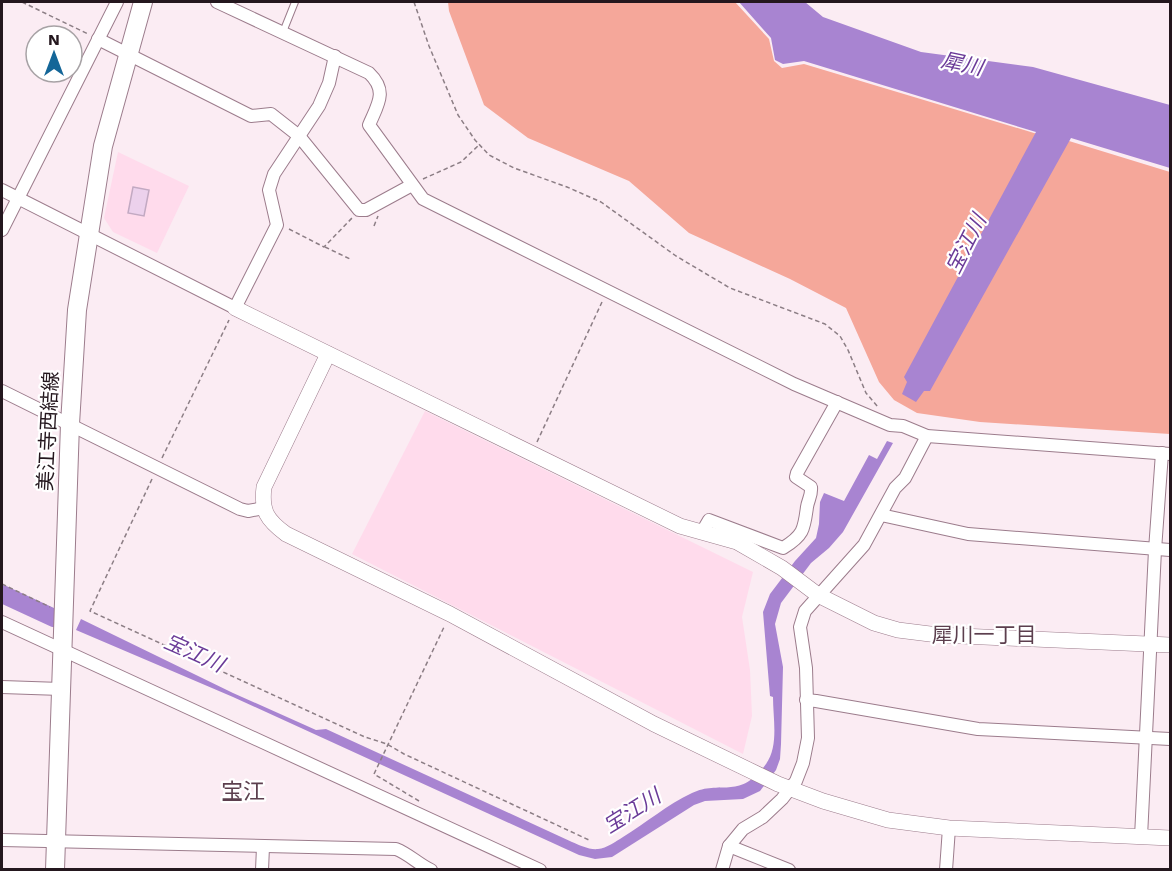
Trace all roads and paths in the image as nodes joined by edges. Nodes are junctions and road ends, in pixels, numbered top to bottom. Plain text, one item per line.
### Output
1 (22, 2) edge
2 (117, 2) edge
3 (143, 2) edge
4 (217, 2) edge
5 (295, 2) edge
6 (414, 2) edge
7 (283, 33) junction
8 (98, 39) junction
9 (129, 53) junction
10 (335, 56) junction
11 (299, 136) junction
12 (479, 145) junction
13 (412, 185) junction
14 (2, 190) edge
15 (18, 198) junction
16 (359, 210) junction
17 (277, 225) junction
18 (2, 230) edge
19 (89, 234) junction
20 (324, 247) junction
21 (350, 259) dead end
22 (607, 290) junction
23 (235, 308) junction
24 (328, 354) junction
25 (2, 391) edge
26 (837, 402) junction
27 (880, 408) dead end
28 (70, 424) junction
29 (927, 436) junction
30 (531, 454) junction
31 (1166, 454) edge
32 (157, 469) junction
33 (264, 508) junction
34 (881, 515) junction
35 (702, 532) junction
36 (1155, 550) junction
37 (1170, 550) edge
38 (2, 584) edge
39 (815, 592) junction
40 (54, 608) dead end
41 (450, 614) junction
42 (2, 622) edge
43 (1150, 644) junction
44 (1170, 645) edge
45 (63, 649) junction
46 (2, 687) edge
47 (61, 689) junction
48 (806, 700) junction
49 (1145, 738) junction
50 (1170, 739) edge
51 (387, 744) junction
52 (784, 786) junction
53 (422, 802) dead end
54 (949, 828) junction
55 (1141, 837) junction
56 (1170, 838) edge
57 (2, 840) edge
58 (589, 840) dead end
59 (56, 841) junction
60 (729, 846) junction
61 (263, 847) junction
62 (55, 870) edge
63 (262, 870) edge
64 (431, 870) edge
65 (540, 870) edge
66 (722, 870) edge
67 (789, 870) edge
68 (946, 870) edge

1 - 8 path
2 - 8 street
3 - 9 main road, 美江寺西結線
4 - 7 street
5 - 7 lane
6 - 12 path
7 - 10 street
8 - 9 street
8 - 15 street
9 - 11 street
9 - 19 main road, 美江寺西結線
10 - 11 street
10 - 13 street
11 - 16 street
11 - 17 street
12 - 13 path
12 - 27 path
13 - 16 street
13 - 22 street
14 - 15 street
15 - 18 street
15 - 19 street
16 - 20 path
17 - 20 path
17 - 23 street
19 - 23 street
19 - 28 main road, 美江寺西結線
20 - 21 path
22 - 26 street
22 - 30 path
23 - 24 street
23 - 32 path
24 - 30 street
24 - 33 street
25 - 28 street
26 - 29 street
26 - 35 street
28 - 32 street
28 - 45 main road, 美江寺西結線
29 - 31 street
29 - 34 street
30 - 35 street
31 - 36 street
32 - 33 street
32 - 51 path
33 - 41 street
34 - 36 street
34 - 39 street
35 - 39 street
36 - 37 street
36 - 43 street
38 - 40 path
39 - 43 street
39 - 48 street
41 - 51 path
41 - 52 street
42 - 45 street
43 - 44 street
43 - 49 street
45 - 47 main road, 美江寺西結線
45 - 65 street
46 - 47 street
47 - 59 main road, 美江寺西結線
48 - 49 street
48 - 52 street
49 - 50 street
49 - 55 street
51 - 53 path
51 - 58 path
52 - 54 street
52 - 60 street
54 - 55 street
54 - 68 street
55 - 56 street
57 - 59 street
59 - 61 street
59 - 62 main road, 美江寺西結線
60 - 66 street
60 - 67 street
61 - 63 street
61 - 64 street

